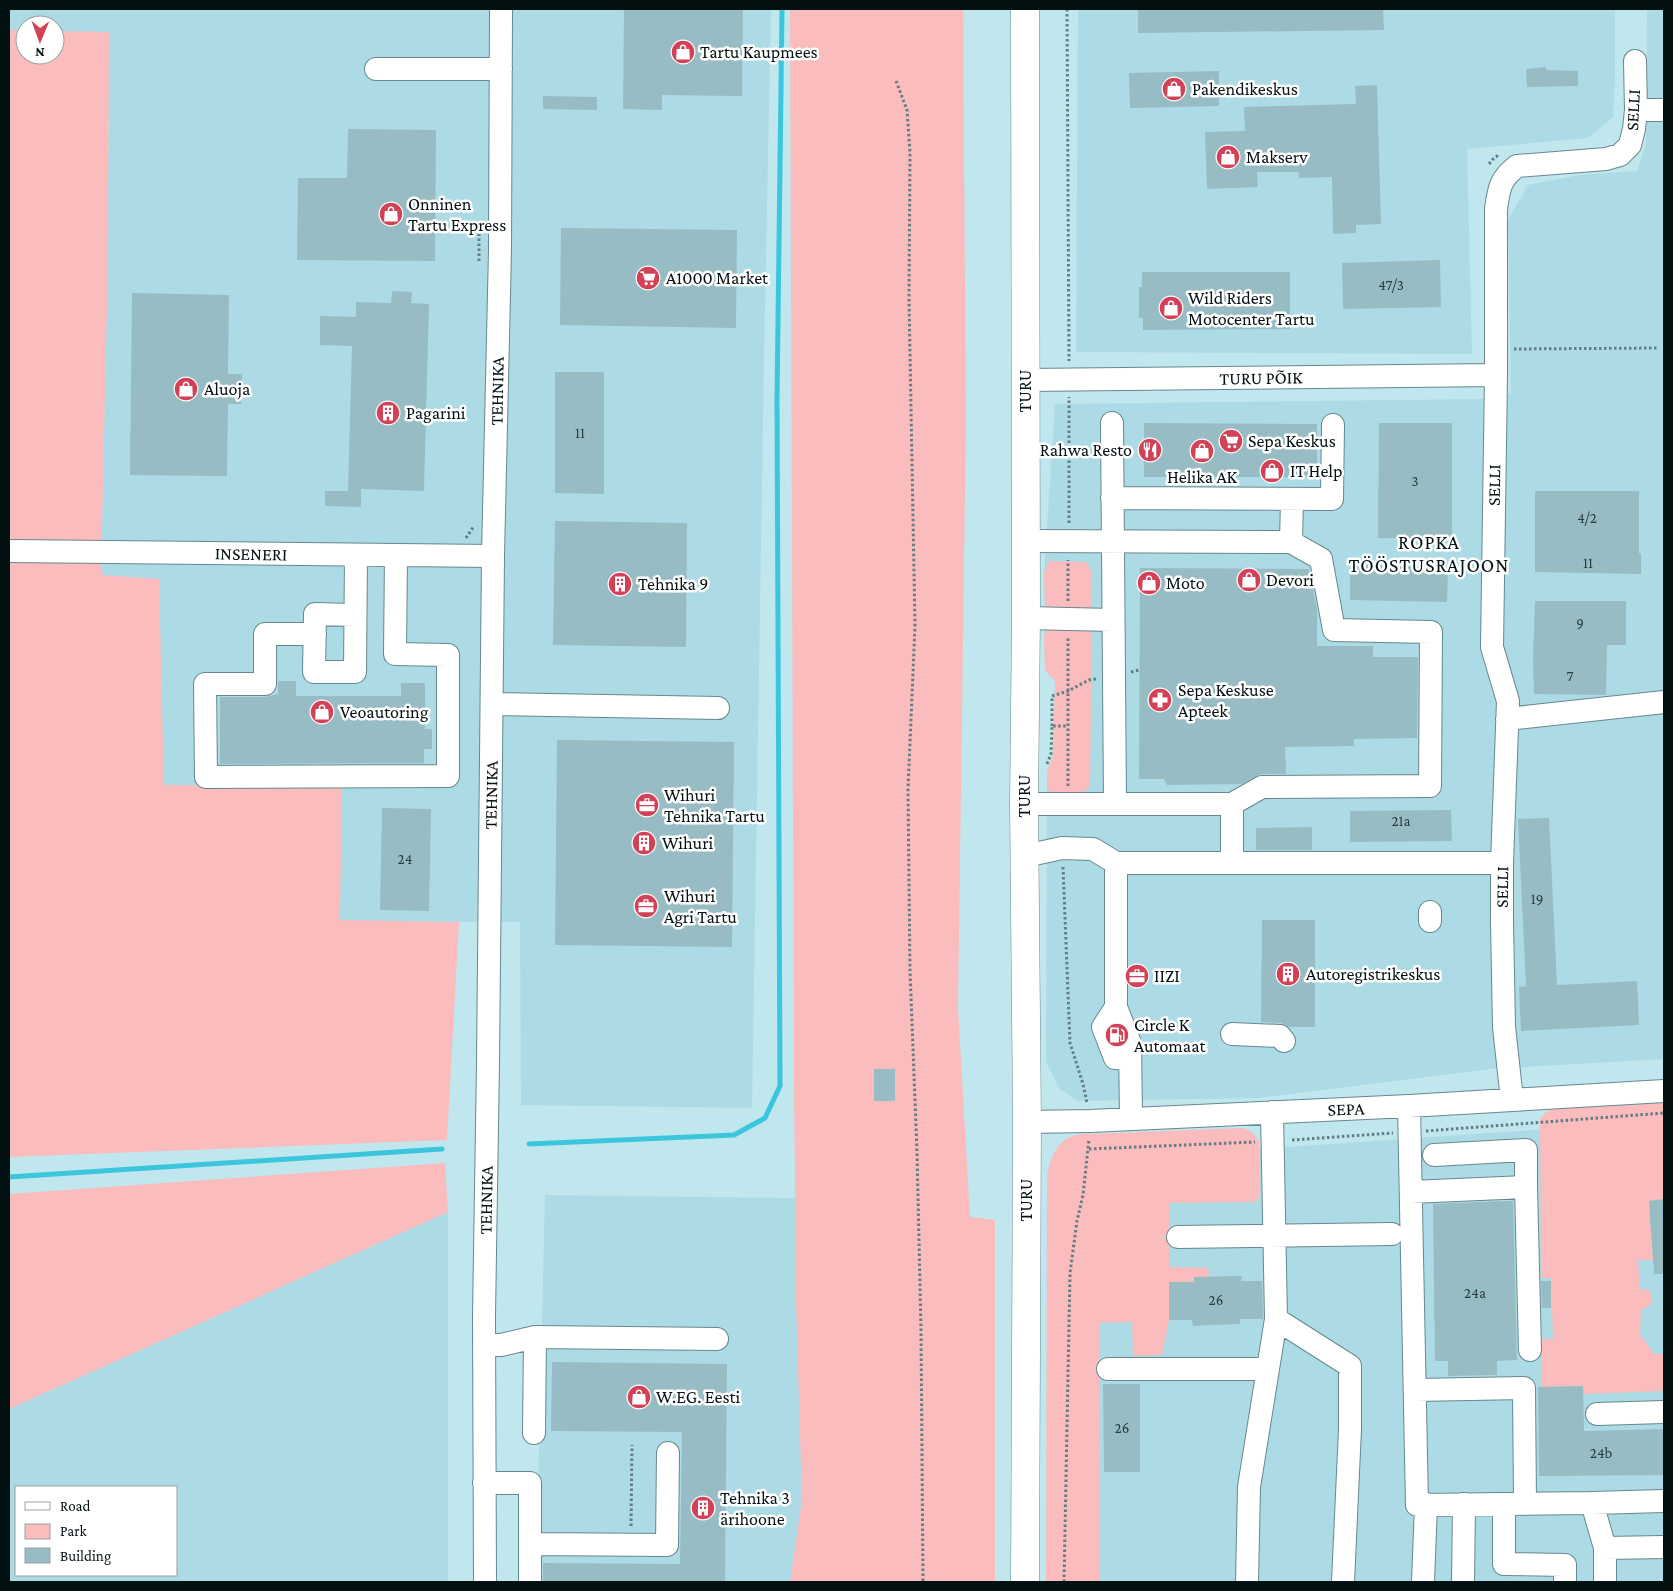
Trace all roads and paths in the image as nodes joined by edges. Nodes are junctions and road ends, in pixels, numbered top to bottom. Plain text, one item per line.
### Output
1 (501, 9) edge
2 (1024, 9) edge
3 (1634, 62) dead end
4 (376, 69) dead end
5 (501, 70) junction
6 (896, 81) dead end
7 (1636, 110) junction
8 (1664, 110) edge
9 (1504, 153) dead end
10 (1487, 167) dead end
11 (479, 228) dead end
12 (479, 267) dead end
13 (1659, 348) dead end
14 (1508, 349) dead end
15 (1496, 375) junction
16 (1025, 380) junction
17 (1112, 423) dead end
18 (1333, 425) dead end
19 (1112, 498) junction
20 (1292, 499) junction
21 (476, 519) dead end
22 (460, 539) dead end
23 (1025, 541) junction
24 (1113, 541) junction
25 (1291, 542) junction
26 (9, 552) edge
27 (356, 555) junction
28 (396, 555) junction
29 (493, 556) junction
30 (355, 615) junction
31 (1026, 618) junction
32 (1114, 620) junction
33 (315, 634) junction
34 (1139, 670) dead end
35 (1114, 675) junction
36 (1664, 702) edge
37 (492, 704) junction
38 (718, 708) dead end
39 (1507, 719) junction
40 (1052, 726) junction
41 (1068, 726) dead end
42 (1046, 766) dead end
43 (1115, 803) junction
44 (1024, 804) junction
45 (1232, 804) junction
46 (1024, 856) junction
47 (1502, 862) junction
48 (1116, 863) junction
49 (1232, 863) junction
50 (1232, 1034) dead end
51 (1284, 1041) dead end
52 (1664, 1091) edge
53 (1512, 1100) junction
54 (1409, 1106) junction
55 (1272, 1112) junction
56 (1664, 1113) edge
57 (1131, 1118) junction
58 (1026, 1122) junction
59 (1409, 1132) junction
60 (1273, 1142) junction
61 (1089, 1149) dead end
62 (1434, 1155) dead end
63 (1526, 1187) junction
64 (1411, 1192) junction
65 (1392, 1234) dead end
66 (1274, 1236) junction
67 (1178, 1237) dead end
68 (1276, 1320) junction
69 (535, 1337) junction
70 (717, 1339) dead end
71 (484, 1344) junction
72 (1530, 1350) dead end
73 (1268, 1369) junction
74 (1108, 1370) dead end
75 (1415, 1390) junction
76 (1664, 1412) edge
77 (1597, 1414) dead end
78 (534, 1433) dead end
79 (632, 1445) dead end
80 (668, 1454) dead end
81 (484, 1483) junction
82 (1664, 1501) edge
83 (1592, 1503) junction
84 (1426, 1504) junction
85 (1464, 1504) junction
86 (1515, 1504) junction
87 (631, 1526) dead end
88 (530, 1544) junction
89 (1664, 1547) edge
90 (1605, 1548) junction
91 (485, 1582) edge
92 (530, 1582) edge
93 (923, 1582) edge
94 (1025, 1582) edge
95 (1246, 1582) edge
96 (1343, 1582) edge
97 (1424, 1582) edge
98 (1463, 1582) edge
99 (1565, 1582) edge
100 (1605, 1582) edge

1 - 5 street, TEHNIKA
2 - 16 main road, TURU
3 - 7 street, SELLI
4 - 5 street
5 - 29 street, TEHNIKA
6 - 93 path
7 - 8 street
7 - 15 street, SELLI
9 - 10 path
11 - 12 path
13 - 14 path
15 - 16 street, TURU PÕIK
15 - 39 street, SELLI
16 - 23 main road, TURU
17 - 19 street
18 - 20 street
19 - 20 street
19 - 24 street
20 - 25 street
21 - 22 path
23 - 24 street
23 - 31 main road, TURU
24 - 25 street
24 - 32 street
25 - 45 street
26 - 27 street, INSENERI
27 - 28 street, INSENERI
27 - 30 street
28 - 29 street, INSENERI
28 - 33 street
29 - 37 street, TEHNIKA
30 - 33 street
30 - 33 street
31 - 32 street
31 - 44 main road, TURU
32 - 35 street
34 - 35 path
35 - 40 path
35 - 43 street
36 - 39 street
37 - 38 street
37 - 71 street, TEHNIKA
39 - 47 street, SELLI
40 - 41 path
40 - 42 path
43 - 44 street
43 - 45 street
44 - 46 main road, TURU
45 - 49 street
46 - 48 street
46 - 58 main road, TURU
47 - 49 street
47 - 53 street, SELLI
48 - 49 street
48 - 57 street
50 - 51 street
52 - 53 street, SEPA
53 - 54 street, SEPA
54 - 55 street, SEPA
54 - 59 street
55 - 57 street, SEPA
55 - 60 street
56 - 59 path
57 - 58 street, SEPA
58 - 94 main road, TURU
59 - 60 path
59 - 64 street
60 - 61 path
60 - 66 street
62 - 63 street
63 - 64 street
63 - 72 street
64 - 75 street
65 - 66 street
66 - 67 street
66 - 68 street
68 - 73 street
68 - 96 street
69 - 70 street
69 - 71 street
69 - 78 street
71 - 81 street, TEHNIKA
73 - 74 street
73 - 95 street
75 - 84 street
75 - 86 street
76 - 77 street
79 - 87 path
80 - 88 street
81 - 88 street
81 - 91 street, TEHNIKA
82 - 83 street
83 - 86 street
83 - 90 street
84 - 85 street
84 - 97 street
85 - 86 street
85 - 98 street
86 - 99 street
88 - 92 street
89 - 90 street
90 - 100 street

